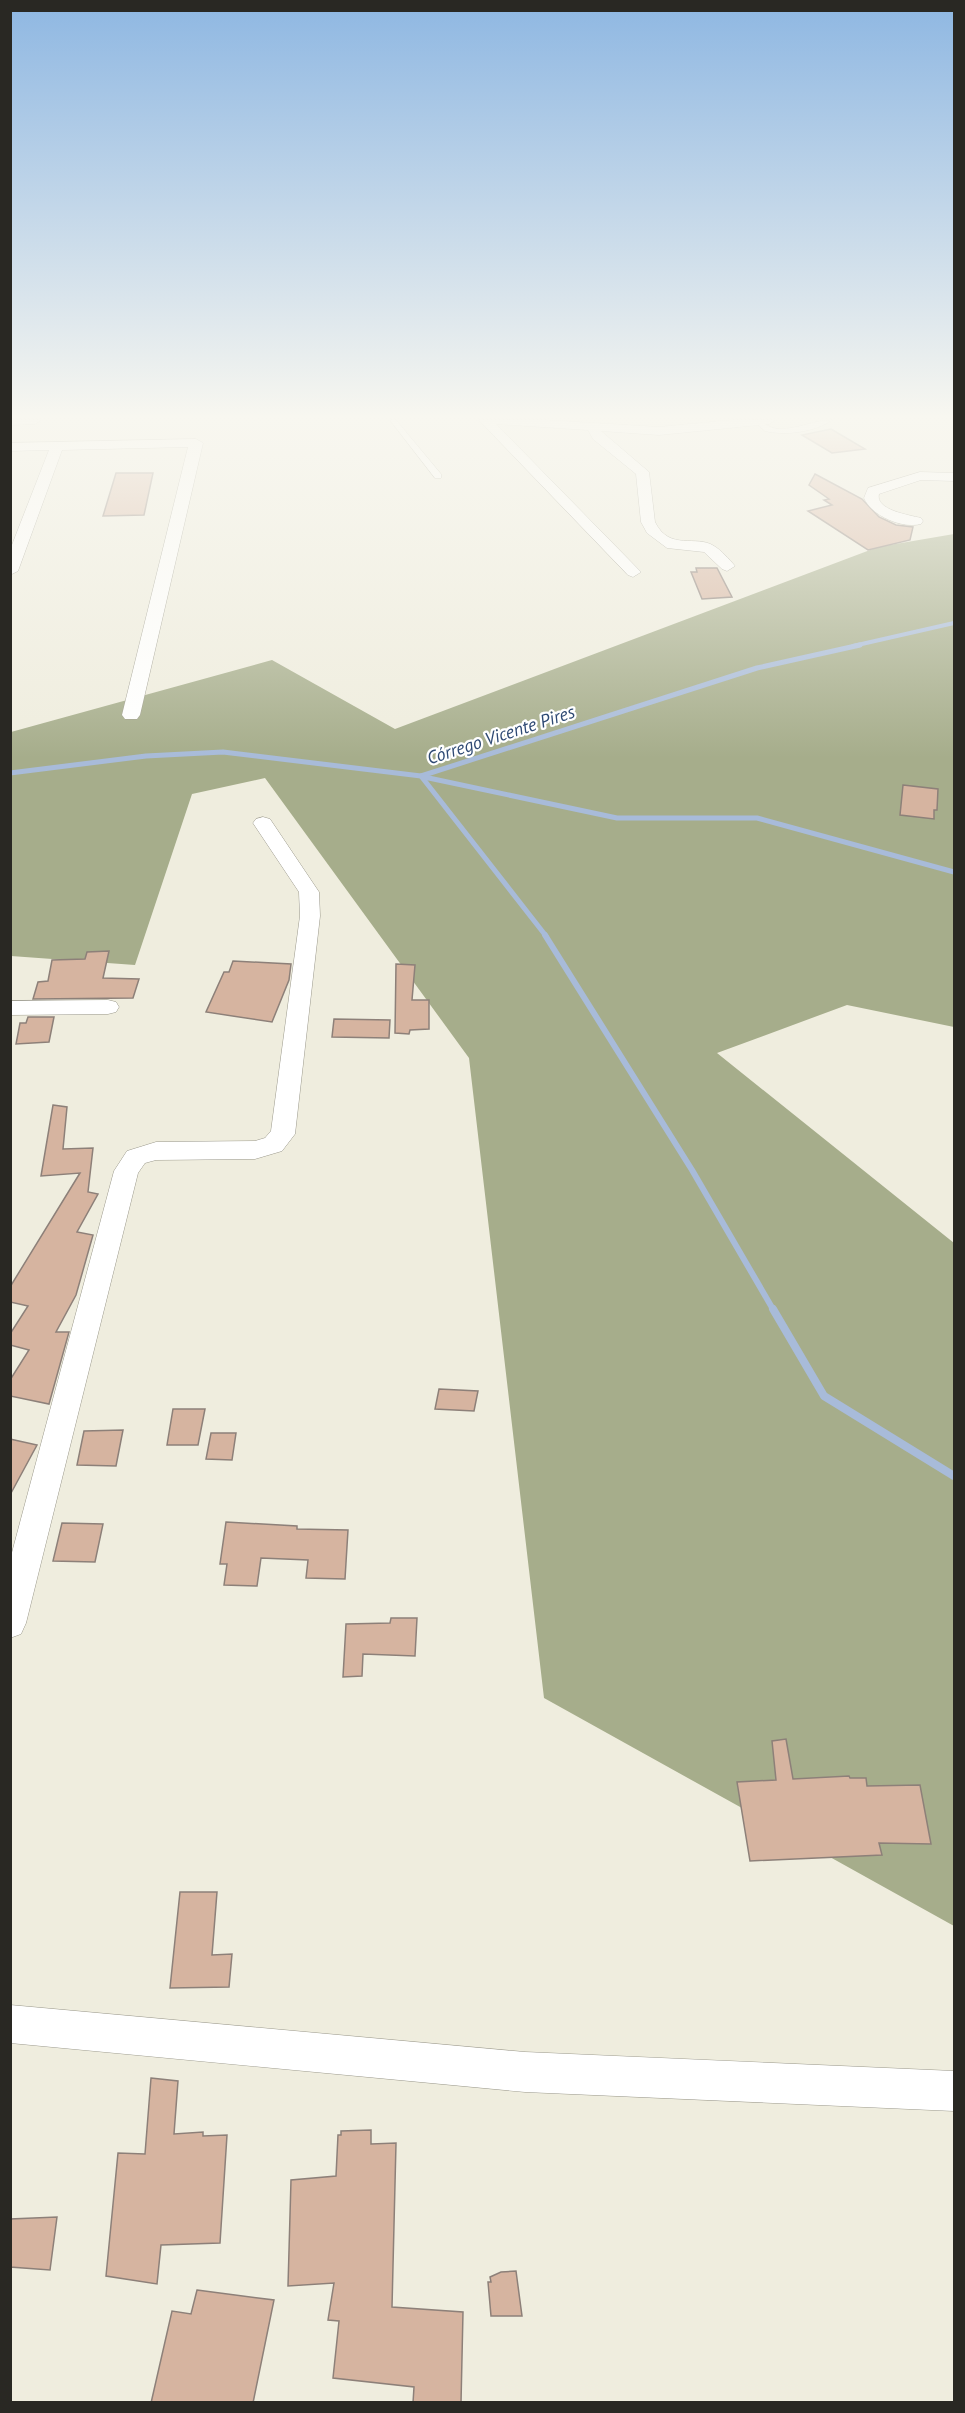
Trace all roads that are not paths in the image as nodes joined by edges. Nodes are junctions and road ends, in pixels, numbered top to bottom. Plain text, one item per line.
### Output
1 (24, 533) edge
2 (175, 533) edge
3 (595, 533) edge
4 (655, 533) edge
5 (728, 566) dead end
6 (10, 571) edge
7 (633, 572) dead end
8 (131, 715) dead end
9 (263, 823) dead end
10 (108, 1007) dead end
11 (10, 1008) edge
12 (10, 1623) edge
13 (10, 2024) edge
14 (954, 2091) edge

1 - 6 street
2 - 8 street
3 - 7 street
4 - 5 street
9 - 12 street
10 - 11 street
13 - 14 street

